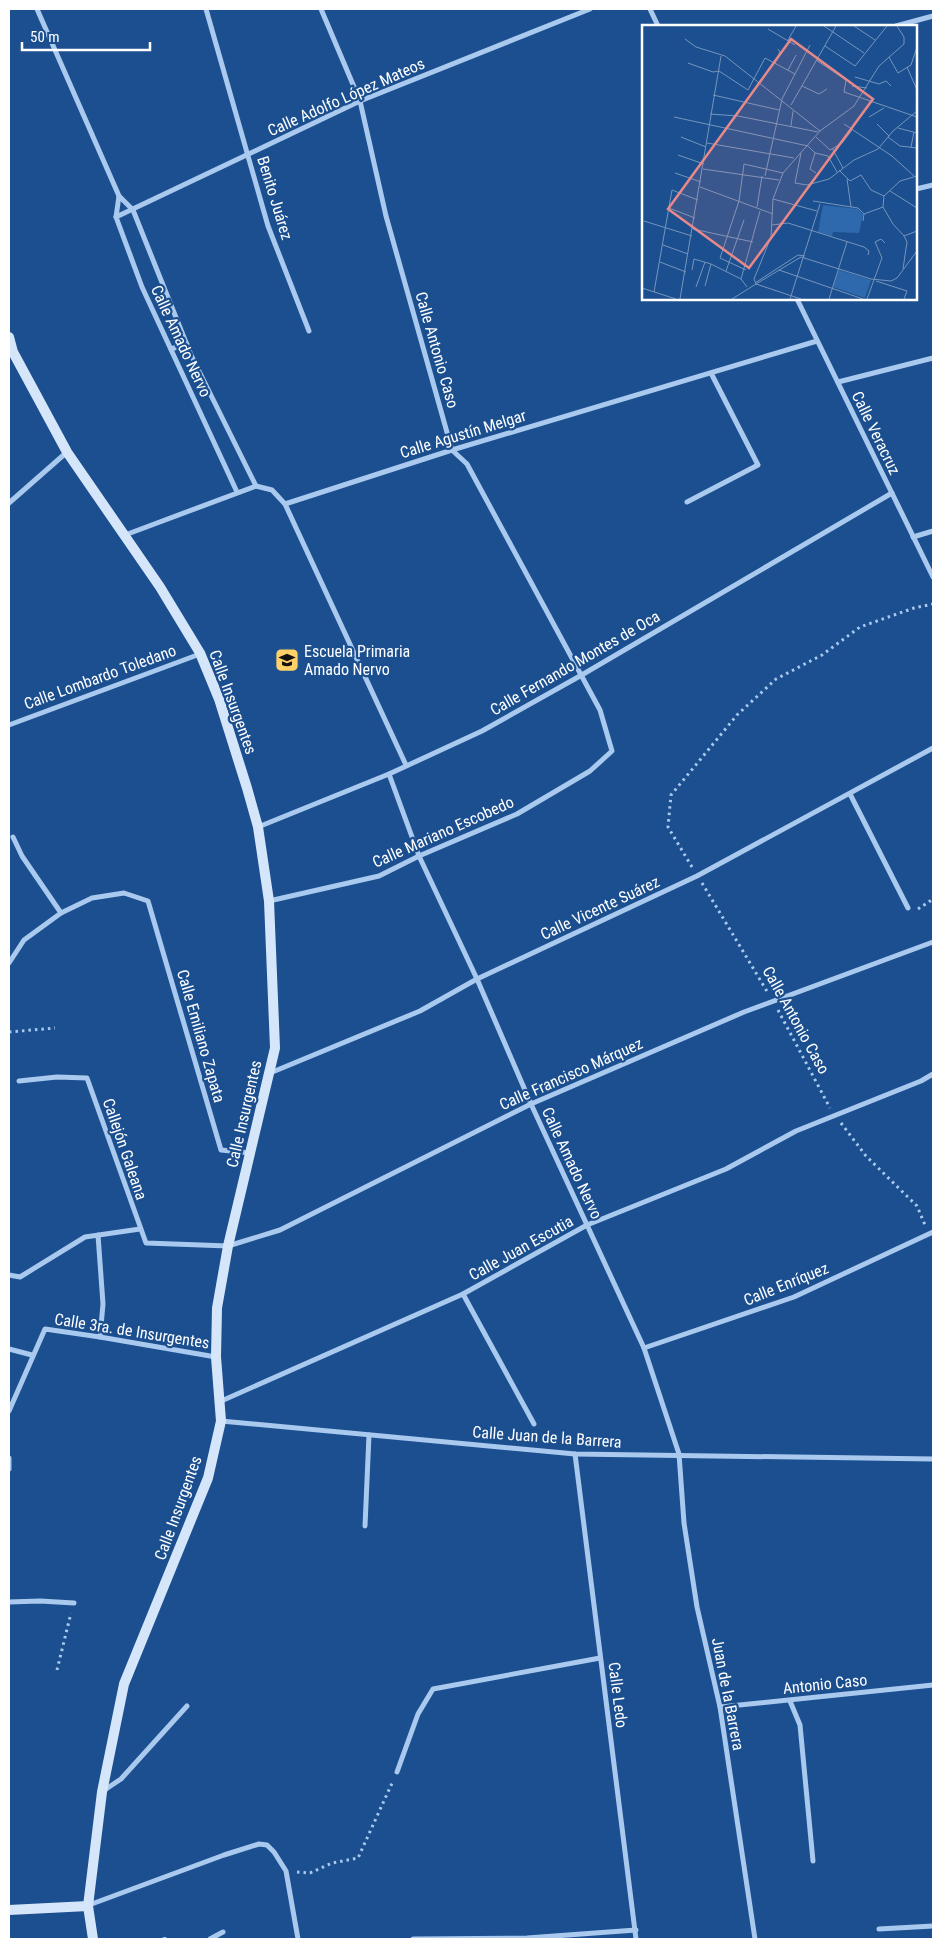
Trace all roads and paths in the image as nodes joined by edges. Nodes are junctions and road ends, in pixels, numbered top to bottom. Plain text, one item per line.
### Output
1 (38, 9) edge
2 (206, 9) edge
3 (321, 9) edge
4 (590, 9) edge
5 (650, 9) edge
6 (933, 16) edge
7 (658, 25) edge
8 (900, 25) edge
9 (360, 101) junction
10 (248, 155) junction
11 (933, 185) edge
12 (917, 190) edge
13 (120, 196) junction
14 (133, 210) junction
15 (116, 217) junction
16 (797, 300) edge
17 (309, 332) dead end
18 (9, 337) edge
19 (817, 341) junction
20 (187, 344) junction
21 (171, 349) junction
22 (933, 358) edge
23 (711, 372) junction
24 (838, 382) junction
25 (452, 450) junction
26 (67, 452) junction
27 (256, 486) junction
28 (237, 492) junction
29 (892, 493) junction
30 (687, 502) dead end
31 (9, 503) edge
32 (285, 504) junction
33 (933, 531) edge
34 (124, 536) junction
35 (913, 537) junction
36 (933, 577) edge
37 (933, 604) edge
38 (200, 653) junction
39 (580, 676) junction
40 (9, 725) edge
41 (933, 748) edge
42 (612, 751) joint
43 (406, 765) junction
44 (389, 774) junction
45 (850, 794) junction
46 (258, 827) junction
47 (13, 837) dead end
48 (420, 856) junction
49 (697, 876) junction
50 (269, 901) junction
51 (908, 908) dead end
52 (61, 913) junction
53 (933, 942) edge
54 (9, 963) edge
55 (477, 979) junction
56 (773, 1001) junction
57 (55, 1028) dead end
58 (9, 1032) edge
59 (269, 1073) junction
60 (933, 1074) edge
61 (19, 1081) dead end
62 (531, 1104) junction
63 (834, 1115) junction
64 (250, 1153) junction
65 (587, 1226) junction
66 (140, 1229) junction
67 (931, 1233) edge
68 (98, 1235) junction
69 (228, 1246) junction
70 (9, 1275) edge
71 (464, 1294) junction
72 (100, 1337) junction
73 (644, 1348) junction
74 (9, 1349) edge
75 (32, 1355) junction
76 (216, 1357) junction
77 (219, 1402) junction
78 (9, 1411) edge
79 (220, 1421) junction
80 (534, 1424) dead end
81 (369, 1435) junction
82 (575, 1454) junction
83 (679, 1454) junction
84 (9, 1458) edge
85 (933, 1459) edge
86 (9, 1469) edge
87 (366, 1526) dead end
88 (9, 1602) edge
89 (74, 1603) joint
90 (600, 1658) junction
91 (57, 1670) dead end
92 (933, 1685) edge
93 (790, 1701) junction
94 (187, 1706) dead end
95 (720, 1707) junction
96 (397, 1772) joint
97 (102, 1792) junction
98 (813, 1861) dead end
99 (286, 1871) junction
100 (88, 1906) junction
101 (9, 1910) edge
102 (933, 1926) edge
103 (879, 1929) dead end
104 (636, 1930) junction
105 (222, 1932) dead end
106 (93, 1939) edge
107 (210, 1939) edge
108 (298, 1939) edge
109 (413, 1939) edge
110 (636, 1939) edge
111 (754, 1939) edge

1 - 13 street, Calle Amado Nervo
2 - 10 street, Benito Juárez
3 - 9 street, Calle Antonio Caso
4 - 9 street, Calle Adolfo López Mateos
5 - 7 street
6 - 8 street
9 - 10 street, Calle Adolfo López Mateos
9 - 25 street, Calle Antonio Caso
10 - 14 street, Calle Adolfo López Mateos
10 - 17 street, Benito Juárez
11 - 12 street
13 - 14 street, Calle Amado Nervo
13 - 15 street
14 - 15 street, Calle Adolfo López Mateos
14 - 20 street, Calle Amado Nervo
15 - 21 street, Calle Amado Nervo
16 - 19 street, Calle Veracruz
18 - 26 main road, Calle Insurgentes
19 - 23 street, Calle Agustín Melgar
19 - 24 street, Calle Veracruz
20 - 21 street
20 - 27 street, Calle Amado Nervo
21 - 28 street, Calle Amado Nervo
22 - 24 street
23 - 25 street, Calle Agustín Melgar
23 - 30 street
24 - 29 street, Calle Veracruz
25 - 32 street, Calle Agustín Melgar
25 - 39 street, Calle Antonio Caso
26 - 31 street
26 - 34 main road, Calle Insurgentes
27 - 28 street
27 - 32 street
28 - 34 street
29 - 35 street, Calle Veracruz
29 - 39 street, Calle Fernando Montes de Oca
32 - 43 street
33 - 35 street
34 - 38 main road, Calle Insurgentes
35 - 36 street, Calle Veracruz
37 - 49 path, Calle Antonio Caso
38 - 40 street, Calle Lombardo Toledano
38 - 46 main road, Calle Insurgentes
39 - 42 street, Calle Antonio Caso
39 - 43 street, Calle Fernando Montes de Oca
41 - 45 street, Calle Vicente Suárez
42 - 48 street, Calle Mariano Escobedo
43 - 44 street, Calle Fernando Montes de Oca
44 - 46 street, Calle Fernando Montes de Oca
44 - 48 street, Calle Amado Nervo
45 - 49 street, Calle Vicente Suárez
45 - 51 street
46 - 50 main road, Calle Insurgentes
47 - 52 street
48 - 50 street, Calle Mariano Escobedo
48 - 55 street, Calle Amado Nervo
49 - 55 street, Calle Vicente Suárez
49 - 56 path, Calle Antonio Caso
50 - 59 main road, Calle Insurgentes
52 - 54 street
52 - 64 street, Calle Emiliano Zapata
53 - 56 street, Calle Francisco Márquez
55 - 59 street, Calle Vicente Suárez
55 - 62 street, Calle Amado Nervo
56 - 62 street, Calle Francisco Márquez
56 - 63 path, Calle Antonio Caso
57 - 58 path
59 - 64 main road, Calle Insurgentes
60 - 63 street, Calle Juan Escutia
61 - 66 street, Callejón Galeana
62 - 65 street, Calle Amado Nervo
62 - 69 street, Calle Francisco Márquez
63 - 65 street, Calle Juan Escutia
63 - 67 path, Calle Antonio Caso
64 - 69 main road, Calle Insurgentes
65 - 71 street, Calle Juan Escutia
65 - 73 street, Calle Amado Nervo
66 - 68 street
66 - 69 street, Calle Francisco Márquez
67 - 73 street, Calle Enríquez
68 - 70 street
68 - 72 street
69 - 76 main road, Calle Insurgentes
71 - 77 street, Calle Juan Escutia
71 - 80 street
72 - 75 street, Calle 3ra. de Insurgentes
72 - 76 street, Calle 3ra. de Insurgentes
73 - 83 street, Calle Amado Nervo
74 - 75 street
75 - 78 street
76 - 77 main road, Calle Insurgentes
77 - 79 main road, Calle Insurgentes
79 - 81 street, Calle Juan de la Barrera
79 - 97 main road, Calle Insurgentes
81 - 82 street, Calle Juan de la Barrera
81 - 87 street
82 - 83 street, Calle Juan de la Barrera
82 - 90 street, Calle Ledo
83 - 85 street, Calle Juan de la Barrera
83 - 95 street, Juan de la Barrera
84 - 86 street
88 - 89 street
89 - 91 path
90 - 96 street
90 - 104 street, Calle Ledo
92 - 93 street, Antonio Caso
93 - 95 street, Antonio Caso
93 - 98 street
94 - 97 street
95 - 111 street, Juan de la Barrera
96 - 99 path
97 - 100 main road, Calle Insurgentes
99 - 100 street
99 - 108 street
100 - 101 main road
100 - 106 main road, Calle Insurgentes
102 - 103 street
104 - 109 street
104 - 110 street, Calle Ledo
105 - 107 street

